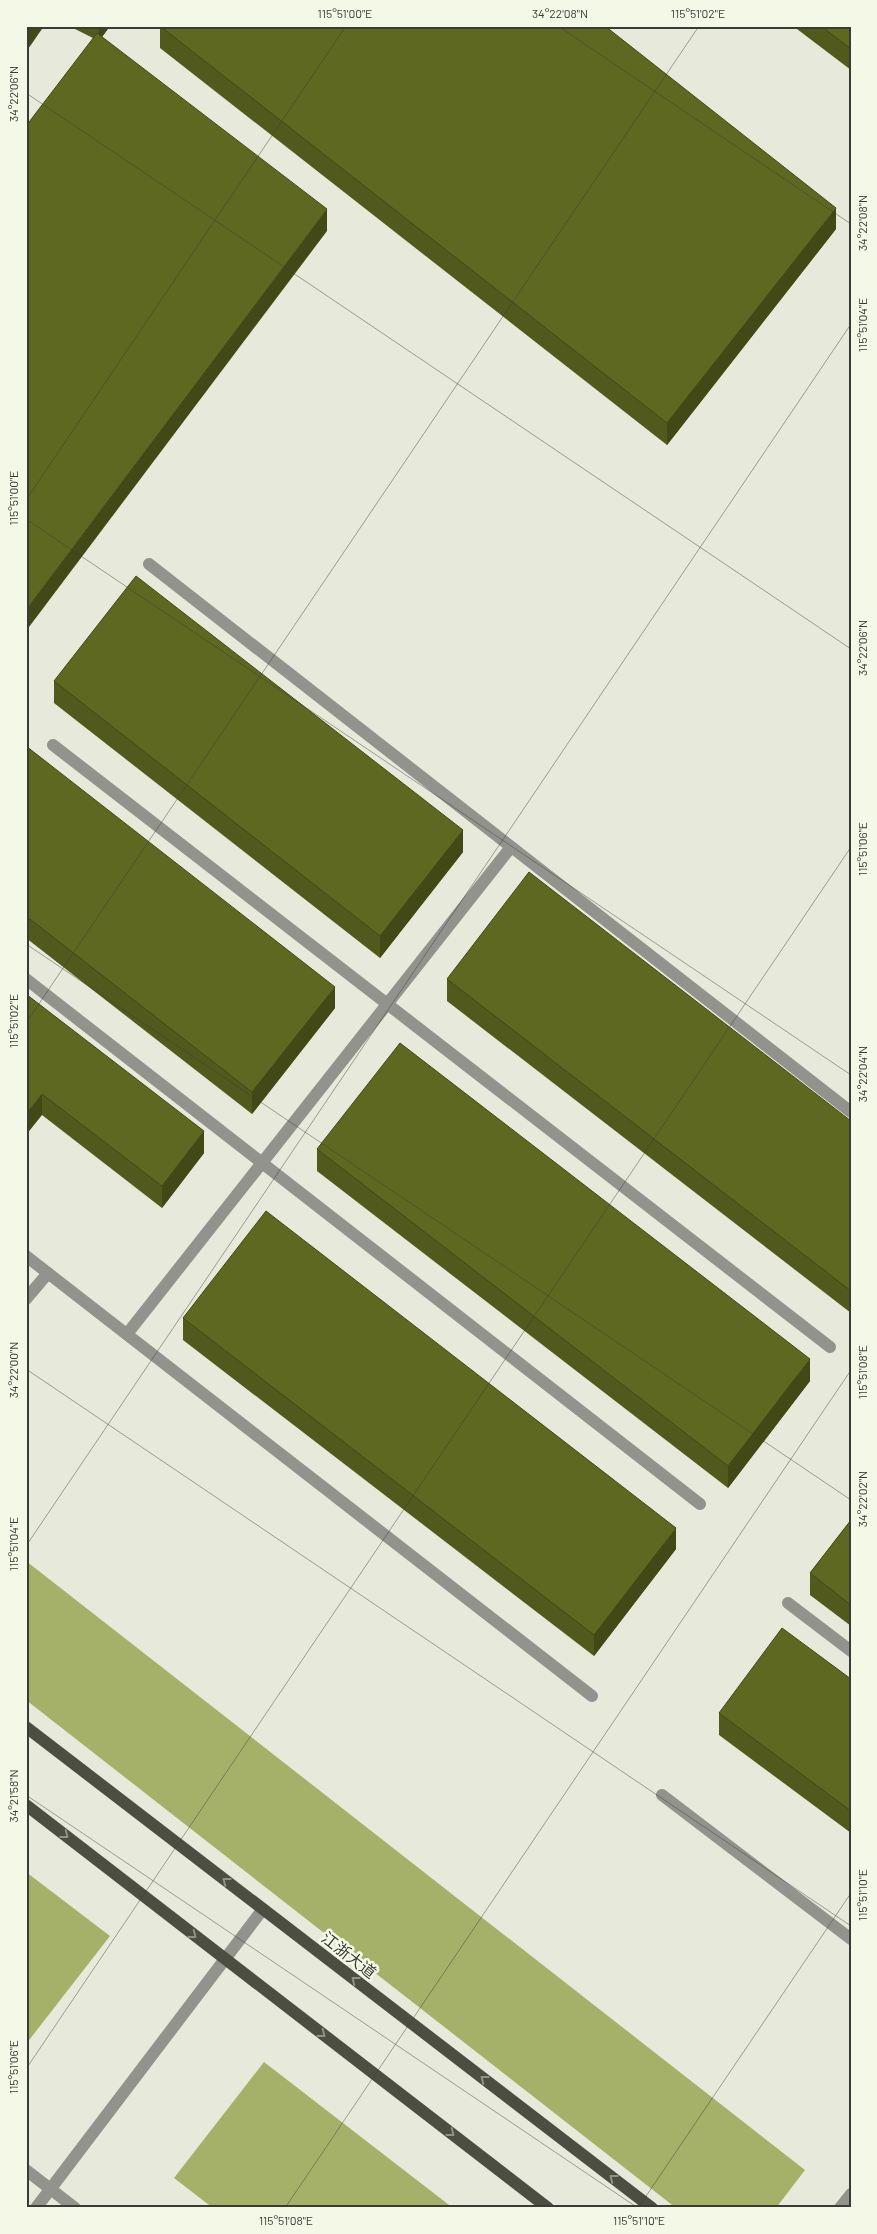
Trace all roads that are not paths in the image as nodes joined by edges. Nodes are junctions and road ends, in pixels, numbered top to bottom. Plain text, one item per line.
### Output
1 (149, 564) dead end
2 (53, 745) dead end
3 (511, 847) junction
4 (26, 979) edge
5 (387, 1004) junction
6 (851, 1112) edge
7 (262, 1163) junction
8 (26, 1256) edge
9 (48, 1273) junction
10 (26, 1299) edge
11 (126, 1334) junction
12 (830, 1347) dead end
13 (700, 1504) dead end
14 (788, 1603) dead end
15 (851, 1651) edge
16 (592, 1696) dead end
17 (26, 1727) edge
18 (662, 1795) dead end
19 (26, 1806) edge
20 (263, 1909) junction
21 (851, 1939) edge
22 (225, 1959) junction
23 (26, 2170) edge
24 (50, 2189) junction
25 (851, 2194) edge
26 (36, 2208) edge
27 (75, 2208) edge
28 (548, 2208) edge
29 (652, 2208) edge
30 (840, 2208) edge

1 - 3 lane
2 - 5 lane
3 - 5 lane
3 - 6 lane
4 - 7 lane
5 - 7 lane
5 - 12 lane
7 - 11 lane
7 - 13 lane
8 - 9 lane
9 - 10 lane
9 - 11 lane
11 - 16 lane
14 - 15 lane
20 -> 17 main road, 江浙大道
18 - 21 lane
19 -> 22 main road
20 - 22 lane
29 -> 20 main road, 江浙大道
22 - 24 lane
22 -> 28 main road
23 - 24 lane
24 - 26 lane
24 - 27 lane
25 - 30 lane

